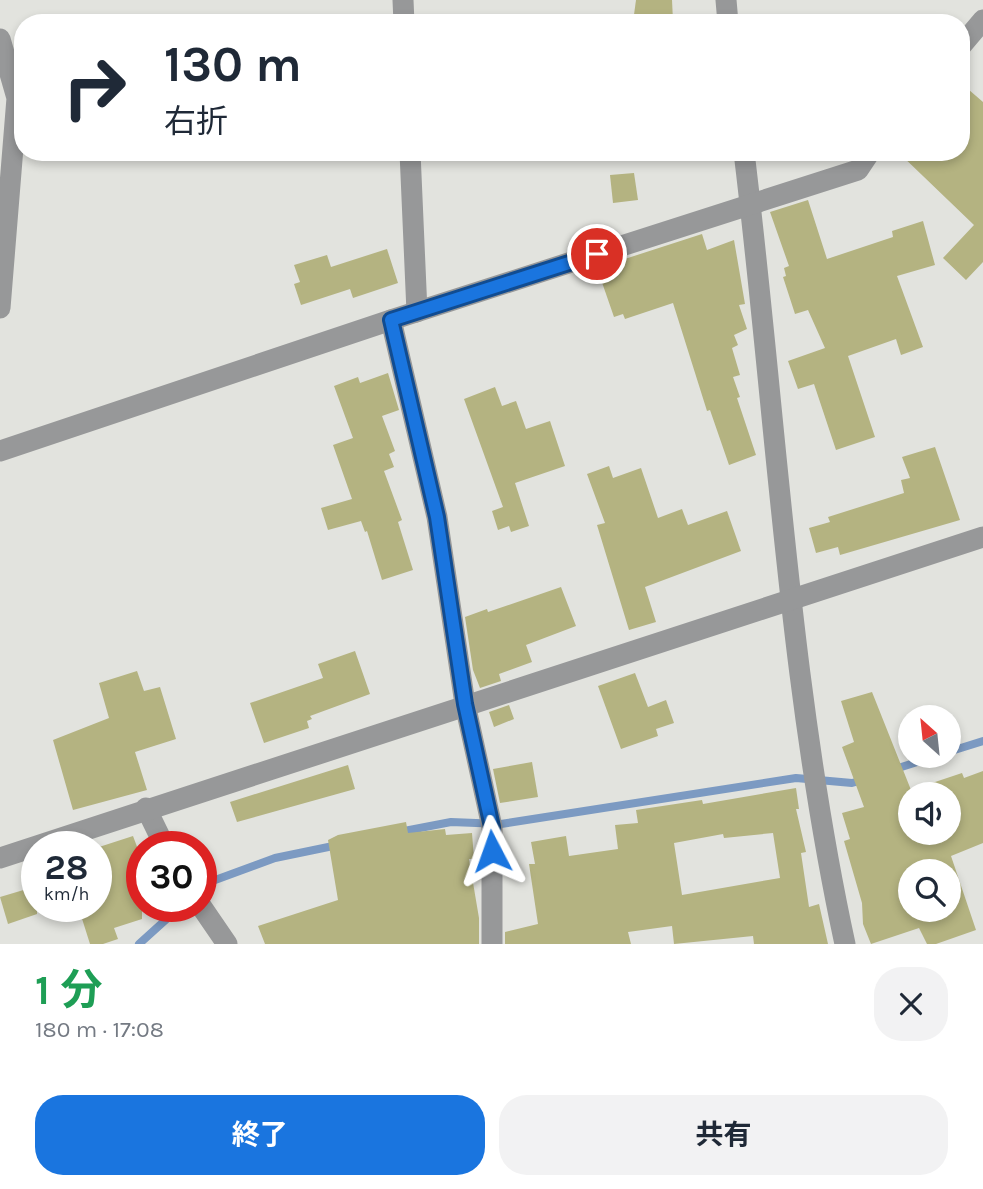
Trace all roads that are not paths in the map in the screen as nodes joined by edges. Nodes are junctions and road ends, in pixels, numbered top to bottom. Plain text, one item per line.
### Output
1 (983, 20) edge
2 (970, 35) edge
3 (0, 39) edge
4 (3, 63) edge
5 (14, 89) edge
6 (14, 145) edge
7 (410, 161) edge
8 (745, 161) edge
9 (864, 161) edge
10 (751, 204) junction
11 (0, 308) edge
12 (417, 312) junction
13 (391, 320) junction
14 (0, 452) edge
15 (983, 537) edge
16 (793, 599) junction
17 (465, 704) junction
18 (146, 808) junction
19 (158, 831) edge
20 (0, 858) edge
21 (212, 922) edge
22 (227, 944) edge
23 (492, 944) edge
24 (845, 944) edge

1 - 2 street
3 - 4 street
4 - 5 street
6 - 11 street
7 - 12 street
8 - 10 street
9 - 10 street
10 - 12 street
10 - 16 street
12 - 13 street
13 - 14 street
13 - 17 street
15 - 16 street
16 - 17 street
16 - 24 street
17 - 18 street
17 - 23 street
18 - 19 street
18 - 20 street
21 - 22 street

